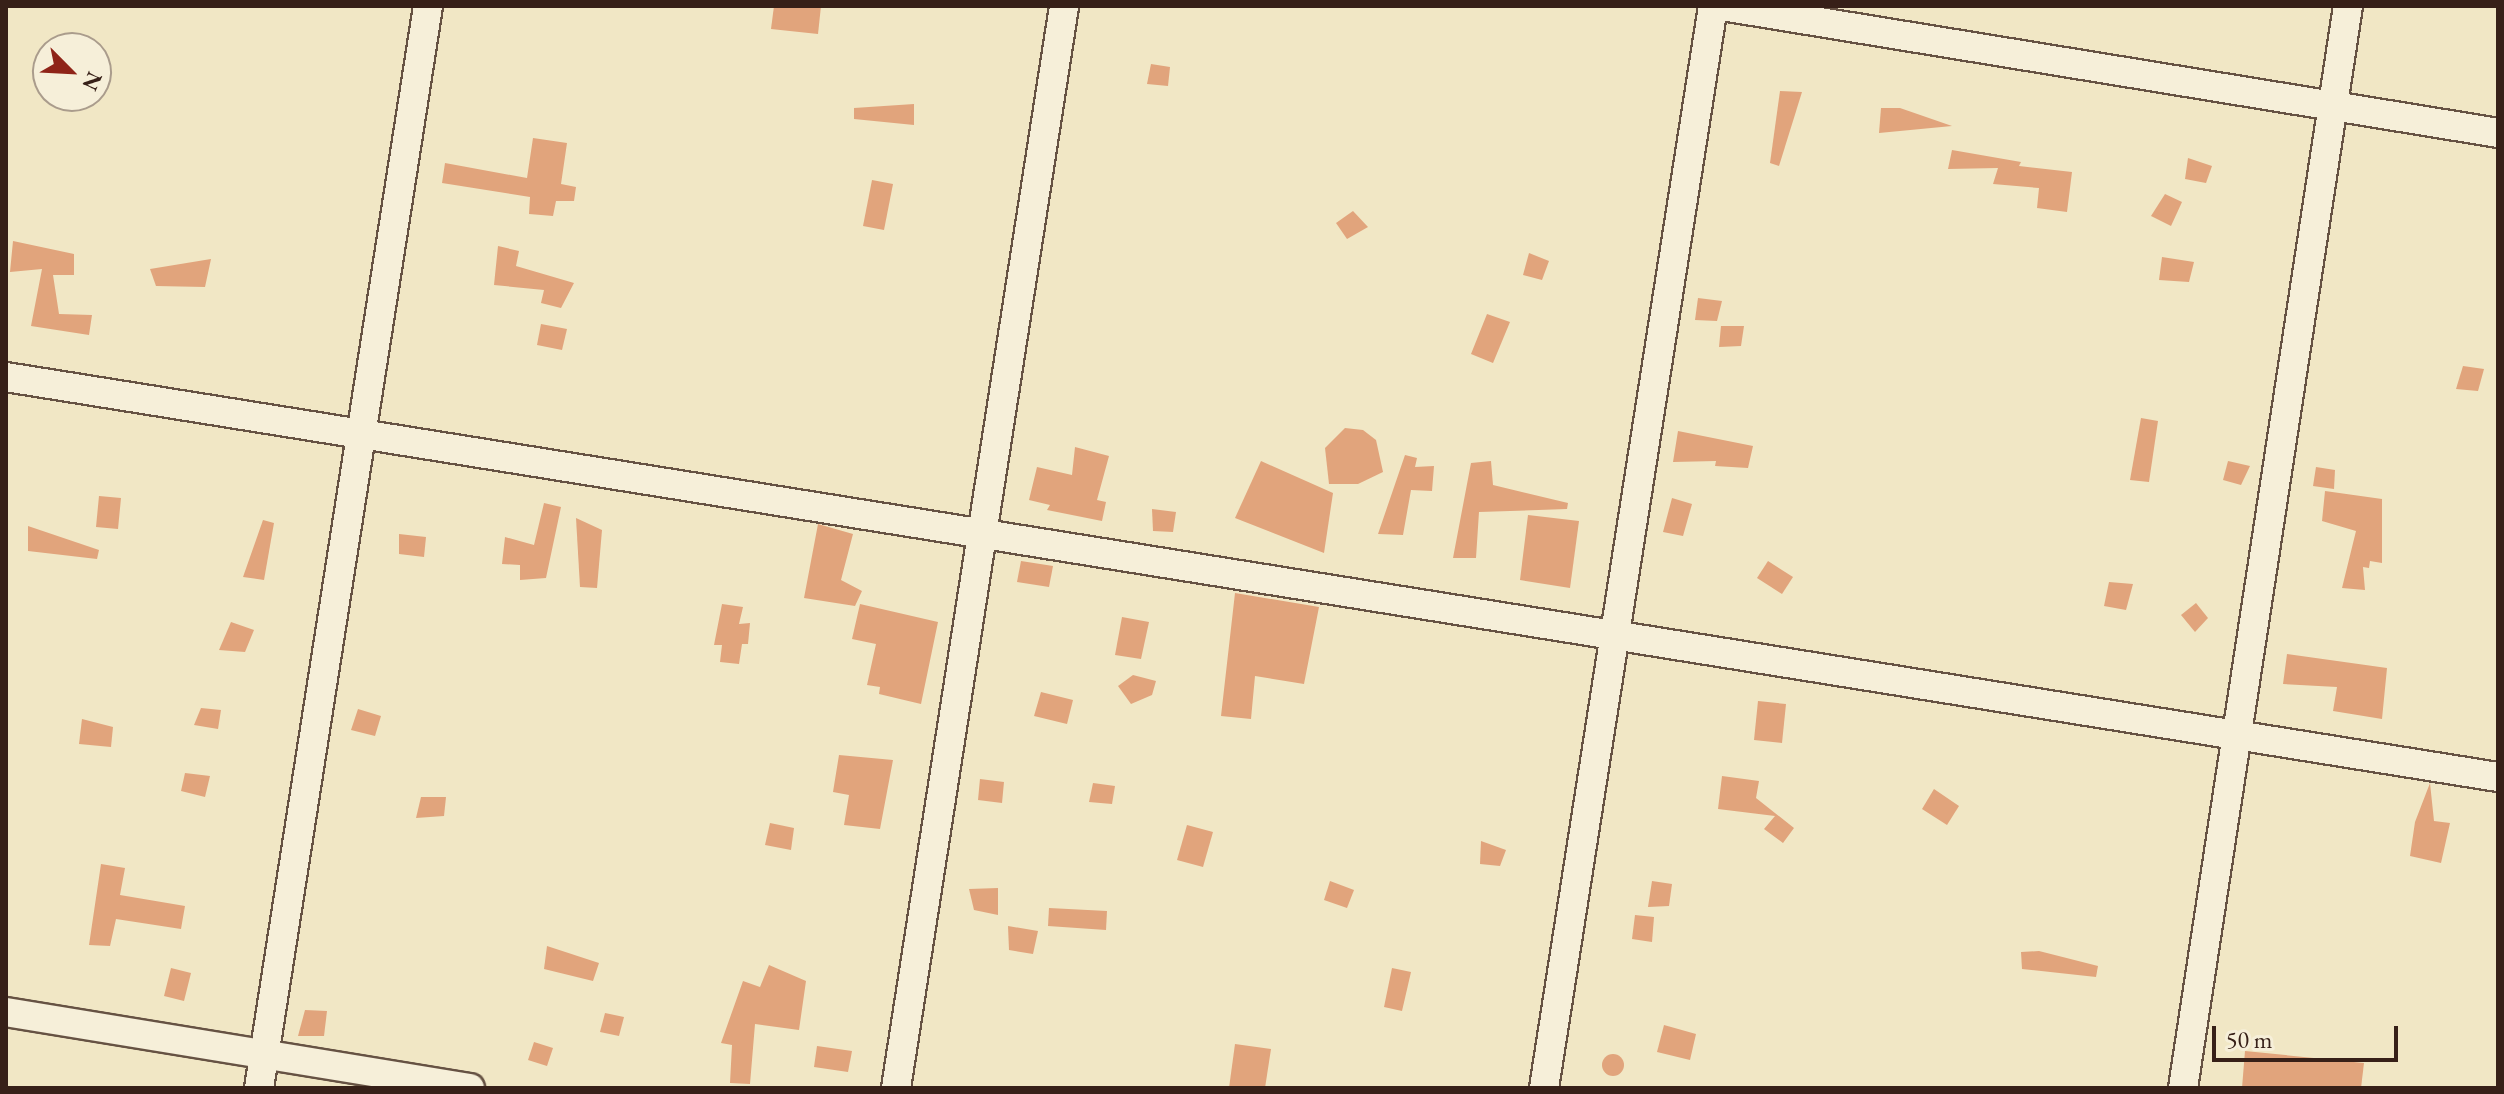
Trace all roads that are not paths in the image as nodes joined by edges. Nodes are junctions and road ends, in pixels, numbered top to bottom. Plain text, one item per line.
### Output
1 (428, 6) edge
2 (1064, 6) edge
3 (1713, 6) edge
4 (1722, 6) edge
5 (2348, 6) edge
6 (2333, 106) junction
7 (2498, 133) edge
8 (6, 377) edge
9 (361, 434) junction
10 (982, 533) junction
11 (1615, 635) junction
12 (2236, 735) junction
13 (2498, 777) edge
14 (6, 1012) edge
15 (265, 1054) junction
16 (259, 1088) edge
17 (470, 1088) edge
18 (896, 1088) edge
19 (1544, 1088) edge
20 (2183, 1088) edge

1 - 9 street
2 - 10 street
3 - 11 street
4 - 6 street
5 - 6 street
6 - 7 street
6 - 12 street
8 - 9 street
9 - 10 street
9 - 15 street
10 - 11 street
10 - 18 street
11 - 12 street
11 - 19 street
12 - 13 street
12 - 20 street
14 - 15 street
15 - 16 street
15 - 17 street

